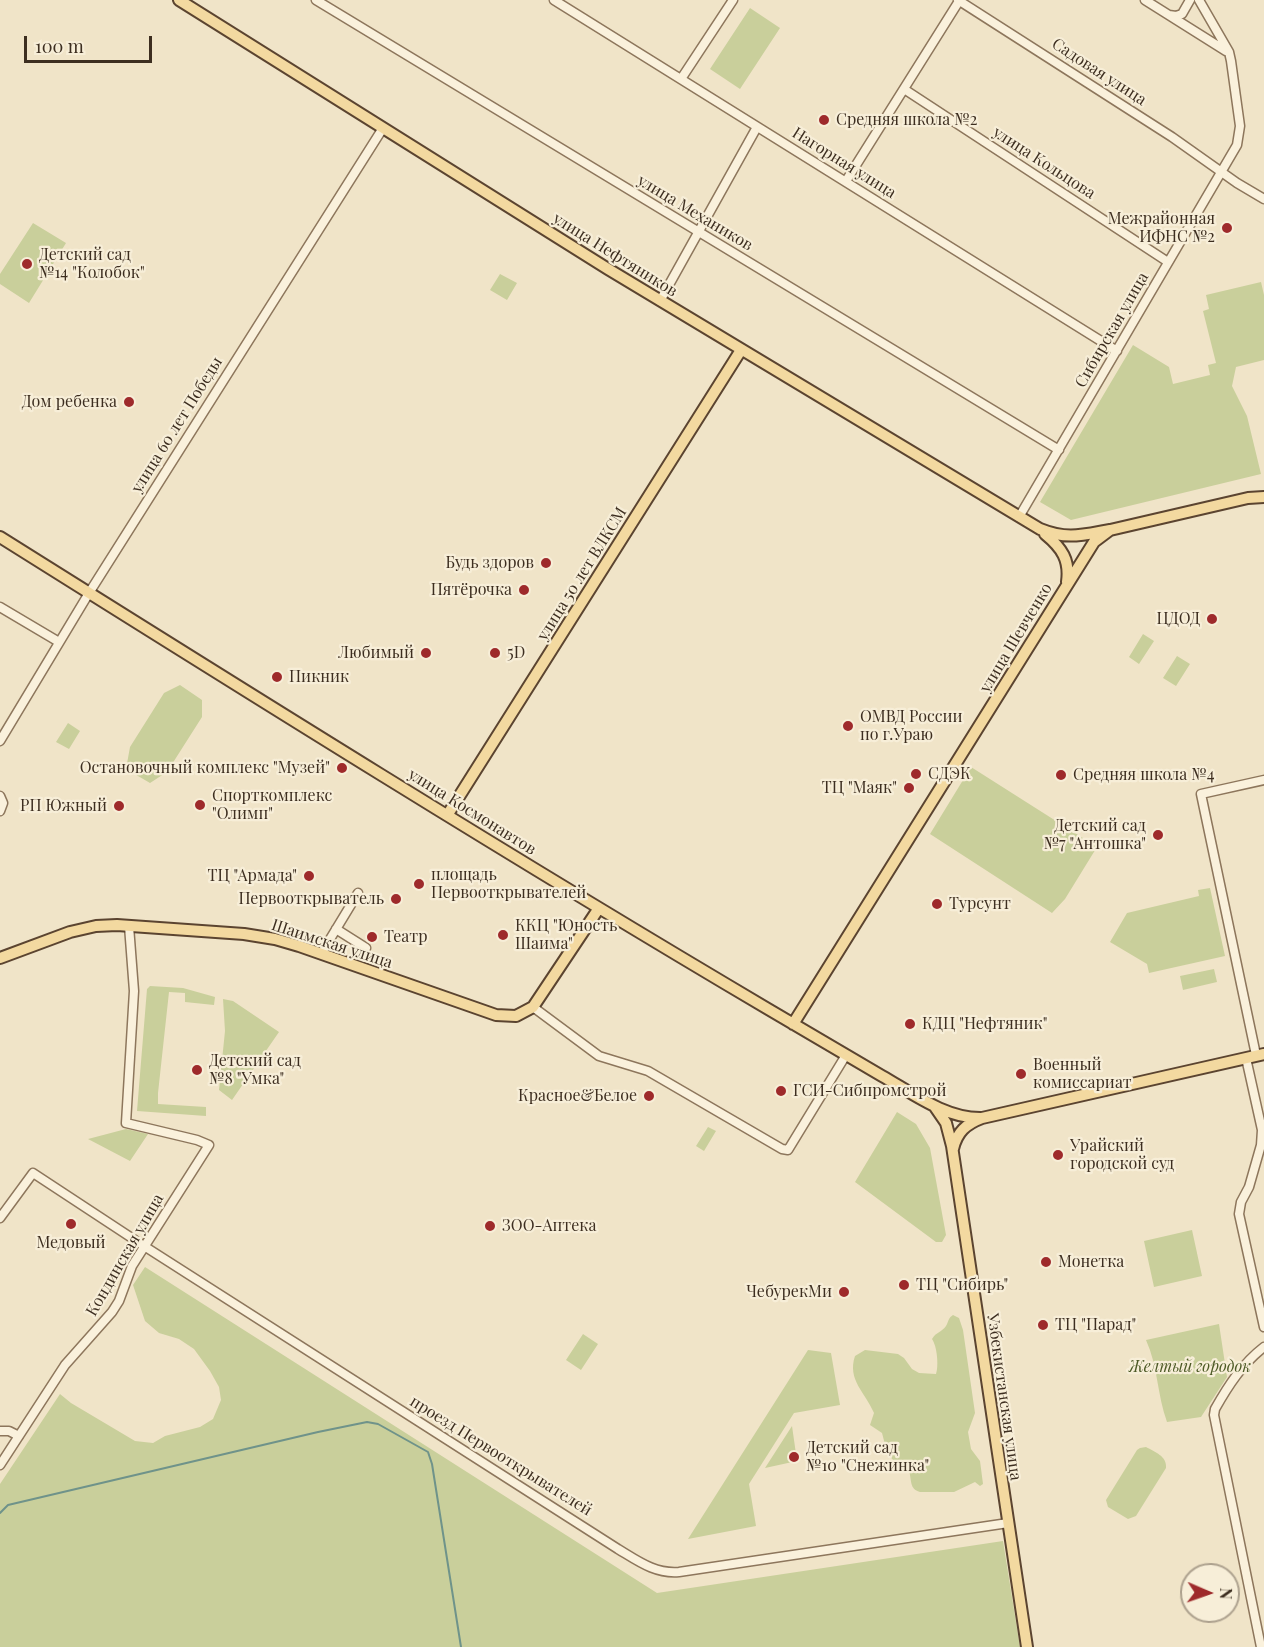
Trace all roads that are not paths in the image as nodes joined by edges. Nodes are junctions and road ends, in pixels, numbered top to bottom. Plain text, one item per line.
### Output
1 (178, 0) edge
2 (316, 0) edge
3 (554, 0) edge
4 (733, 0) edge
5 (959, 0) edge
6 (1145, 0) edge
7 (1190, 0) edge
8 (1199, 0) edge
9 (1168, 15) junction
10 (1228, 52) junction
11 (681, 80) junction
12 (904, 89) junction
13 (757, 127) junction
14 (383, 128) junction
15 (1222, 171) junction
16 (846, 181) junction
17 (1264, 199) edge
18 (700, 233) junction
19 (1168, 262) junction
20 (660, 301) junction
21 (741, 350) junction
22 (1117, 351) junction
23 (1059, 450) junction
24 (1264, 497) edge
25 (1019, 517) junction
26 (1040, 529) junction
27 (1110, 530) junction
28 (0, 537) edge
29 (1066, 585) junction
30 (89, 592) junction
31 (0, 607) edge
32 (59, 642) junction
33 (0, 741) edge
34 (1264, 780) edge
35 (0, 796) edge
36 (0, 811) edge
37 (448, 814) junction
38 (358, 893) dead end
39 (599, 908) junction
40 (129, 926) junction
41 (336, 929) junction
42 (366, 948) dead end
43 (321, 954) junction
44 (0, 958) edge
45 (532, 1007) junction
46 (793, 1024) junction
47 (846, 1055) junction
48 (1255, 1056) edge
49 (933, 1104) junction
50 (982, 1118) junction
51 (953, 1152) junction
52 (0, 1218) edge
53 (144, 1246) junction
54 (1264, 1327) edge
55 (1264, 1347) edge
56 (0, 1431) edge
57 (19, 1436) junction
58 (0, 1465) edge
59 (1008, 1523) junction
60 (1027, 1647) edge
61 (1262, 1647) edge

1 - 14 main road, улица Нефтяников
2 - 18 street, улица Механиков
3 - 11 street, Нагорная улица
4 - 11 street
5 - 12 street
5 - 15 street, Садовая улица
6 - 9 street
7 - 9 street
8 - 10 street, Сибирская улица
9 - 10 street
10 - 15 street, Сибирская улица
11 - 13 street, Нагорная улица
12 - 16 street
12 - 19 street, улица Кольцова
13 - 16 street, Нагорная улица
13 - 18 street
14 - 20 main road, улица Нефтяников
14 - 30 street, улица 60 лет Победы
15 - 17 street, Садовая улица
15 - 19 street, Сибирская улица
16 - 22 street, Нагорная улица
18 - 20 street
18 - 23 street, улица Механиков
19 - 22 street, Сибирская улица
20 - 21 main road, улица Нефтяников
21 - 25 main road, улица Нефтяников
21 - 37 main road, улица 50 лет ВЛКСМ
22 - 23 street, Сибирская улица
23 - 25 street, Сибирская улица
24 - 27 main road
25 - 26 main road, улица Нефтяников
26 - 27 main road, улица Нефтяников
26 - 29 main road, улица Нефтяников
27 - 29 main road, улица Шевченко
28 - 30 main road, улица Космонавтов
29 - 46 main road, улица Шевченко
30 - 32 street, улица 60 лет Победы
30 - 37 main road, улица Космонавтов
31 - 32 street
32 - 33 street, улица 60 лет Победы
34 - 48 street
35 - 36 street
37 - 39 main road, улица Космонавтов
38 - 41 street
39 - 45 main road
39 - 46 main road, улица Космонавтов
40 - 43 main road, Шаимская улица
40 - 44 main road, Шаимская улица
40 - 53 street, Кондинская улица
41 - 42 street
41 - 43 street
43 - 45 main road, Шаимская улица
45 - 47 street
46 - 47 main road, улица Космонавтов
47 - 49 main road, улица Космонавтов
48 - 50 main road
48 - 54 street
49 - 50 main road, улица Космонавтов
49 - 51 main road, Узбекистанская улица
50 - 51 main road
51 - 59 main road, Узбекистанская улица
52 - 53 street, проезд Первооткрывателей
53 - 57 street, Кондинская улица
53 - 59 street, проезд Первооткрывателей
55 - 61 street
56 - 57 street
57 - 58 street, Кондинская улица
59 - 60 main road, Узбекистанская улица

